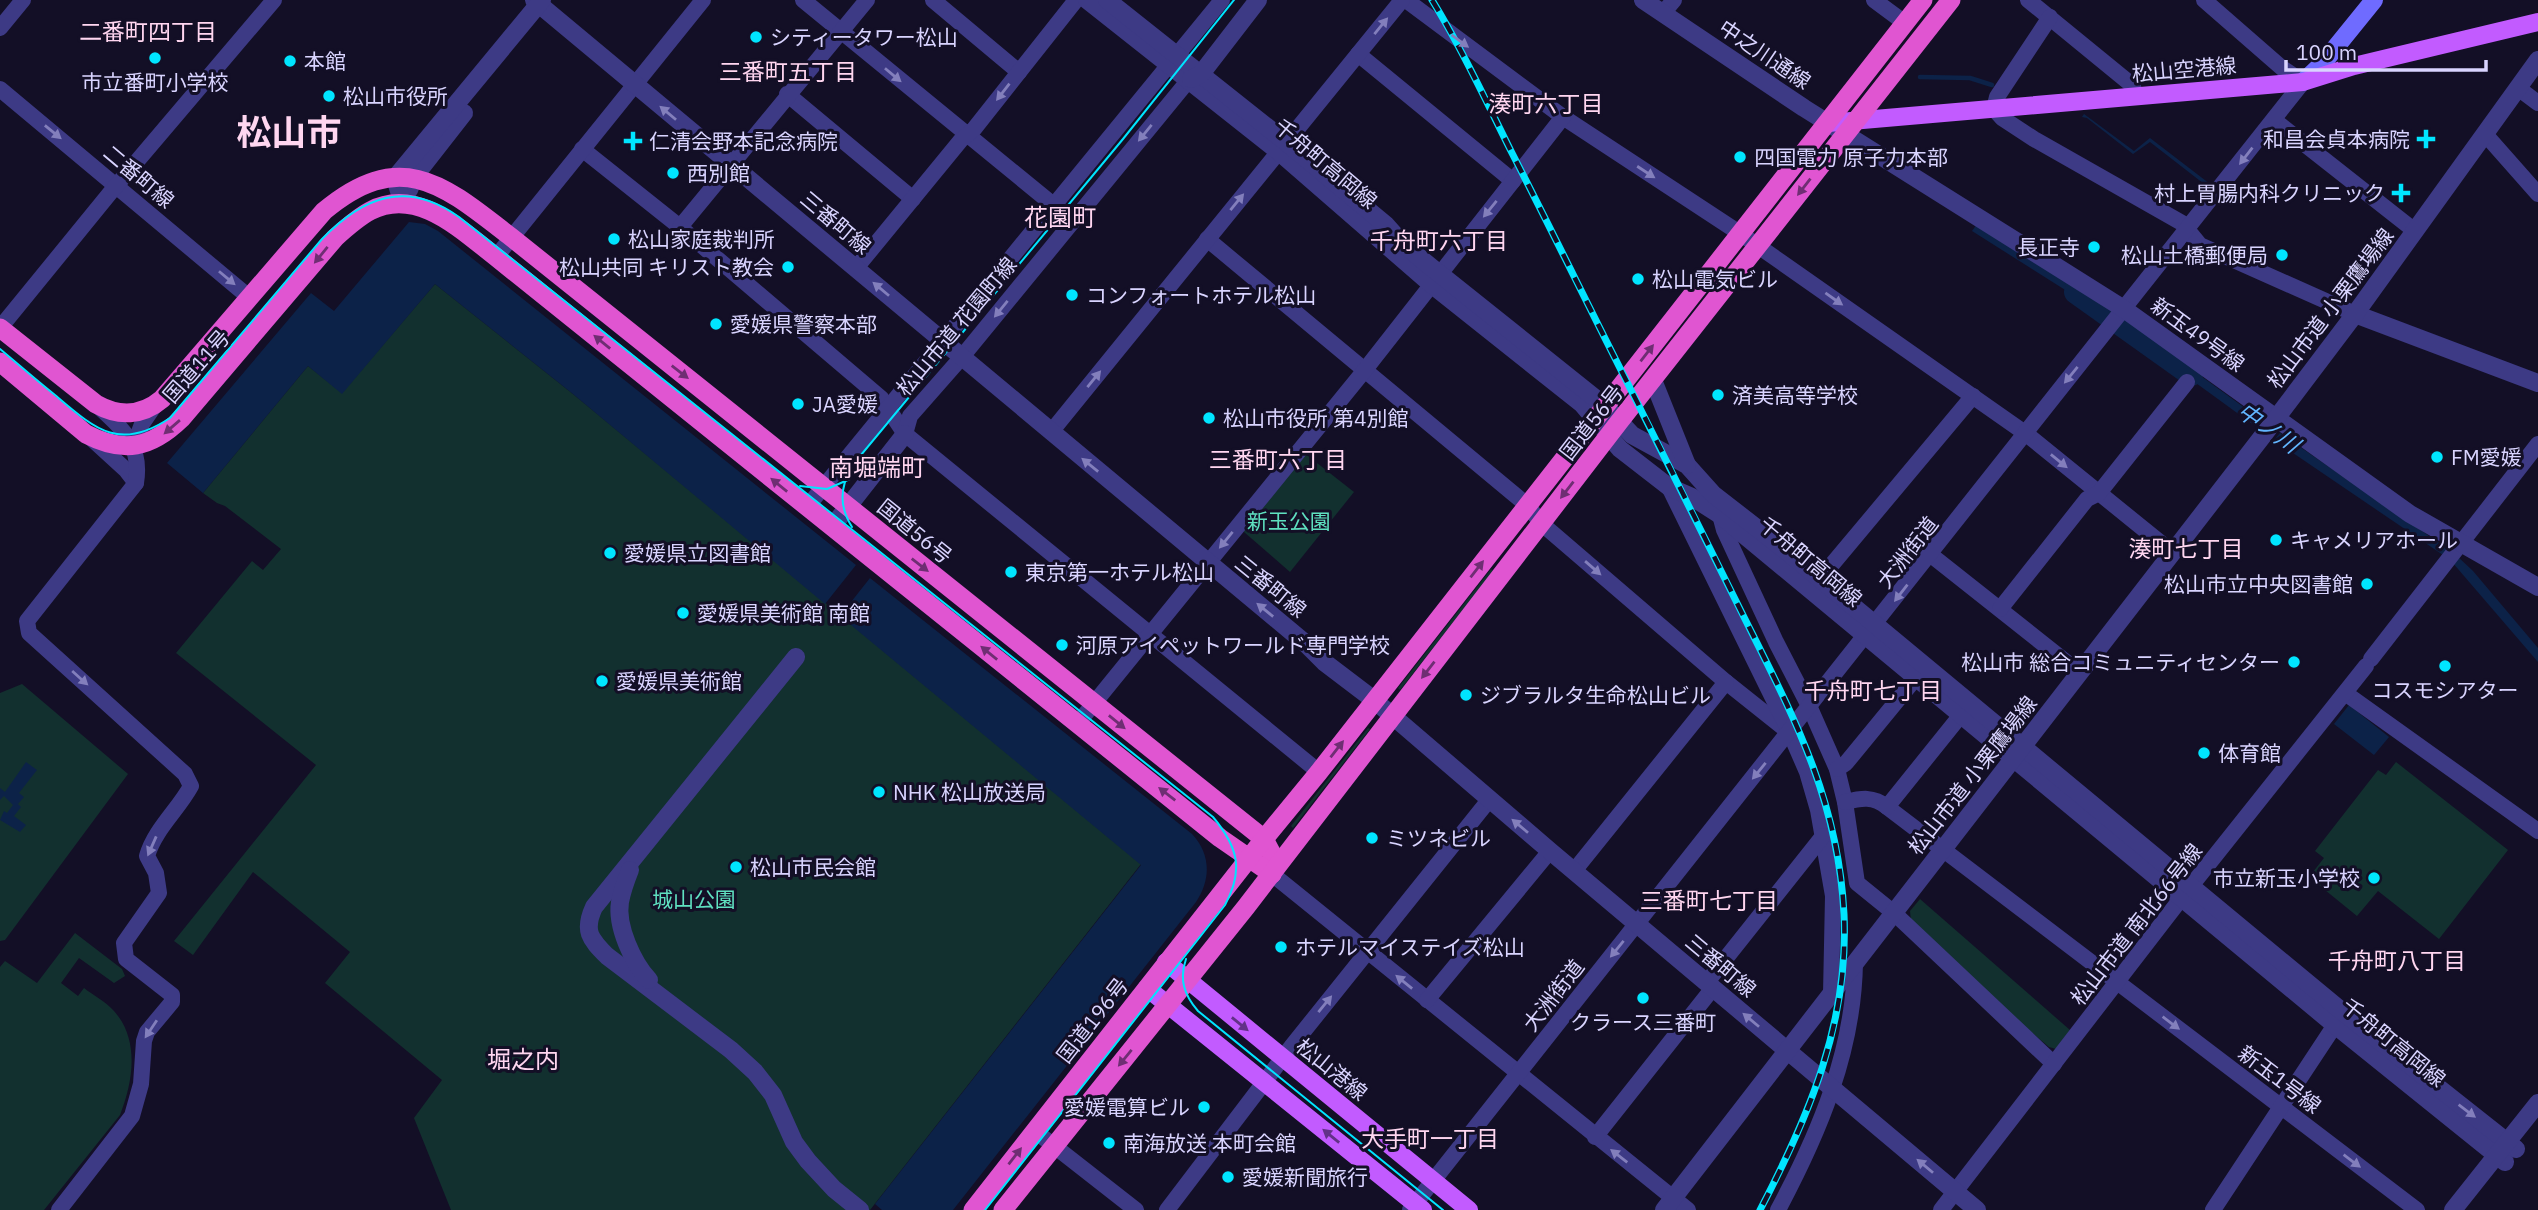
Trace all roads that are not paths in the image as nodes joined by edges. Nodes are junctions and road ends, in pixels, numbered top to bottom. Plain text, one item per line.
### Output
1 (23, 0) edge
2 (274, 0) edge
3 (703, 0) edge
4 (803, 0) edge
5 (867, 0) edge
6 (933, 0) edge
7 (1076, 0) edge
8 (1087, 0) edge
9 (1107, 0) edge
10 (1222, 0) edge
11 (1258, 0) edge
12 (1404, 0) edge
13 (1643, 0) edge
14 (1874, 0) edge
15 (1923, 0) edge
16 (1951, 0) edge
17 (2028, 0) edge
18 (2197, 0) edge
19 (2204, 0) edge
20 (2215, 0) edge
21 (2374, 0) edge
22 (544, 3) edge
23 (1668, 6) edge
24 (2050, 18) junction
25 (2538, 22) edge
26 (1905, 23) junction
27 (0, 28) edge
28 (841, 32) junction
29 (1358, 54) junction
30 (2538, 60) edge
31 (1174, 61) junction
32 (2284, 69) junction
33 (1019, 72) junction
34 (1194, 77) junction
35 (2303, 82) junction
36 (634, 84) junction
37 (2518, 88) junction
38 (0, 89) edge
39 (787, 94) junction
40 (2136, 95) junction
41 (2538, 103) edge
42 (1994, 109) junction
43 (1563, 117) junction
44 (2274, 120) junction
45 (1828, 123) junction
46 (1851, 128) junction
47 (2485, 134) junction
48 (966, 136) junction
49 (1282, 146) junction
50 (582, 149) junction
51 (731, 165) junction
52 (405, 177) junction
53 (1513, 181) junction
54 (117, 185) junction
55 (2538, 194) edge
56 (913, 199) junction
57 (1049, 202) junction
58 (403, 204) junction
59 (1073, 221) junction
60 (680, 227) junction
61 (2189, 230) junction
62 (2415, 231) junction
63 (1741, 234) junction
64 (512, 237) junction
65 (1207, 239) junction
66 (1758, 246) junction
67 (496, 257) junction
68 (856, 268) junction
69 (1435, 279) junction
70 (250, 298) junction
71 (2355, 314) junction
72 (2119, 316) junction
73 (0, 328) edge
74 (938, 338) junction
75 (0, 362) edge
76 (966, 362) junction
77 (1364, 371) junction
78 (1653, 380) junction
79 (2187, 382) dead end
80 (2538, 383) edge
81 (1973, 396) junction
82 (96, 404) junction
83 (155, 405) junction
84 (887, 408) junction
85 (1600, 413) junction
86 (2270, 426) junction
87 (1614, 429) junction
88 (1051, 432) junction
89 (86, 433) junction
90 (2025, 433) junction
91 (905, 434) junction
92 (2538, 444) edge
93 (134, 446) junction
94 (1687, 465) junction
95 (136, 483) junction
96 (824, 487) junction
97 (1669, 487) junction
98 (2099, 493) junction
99 (1719, 504) junction
100 (1527, 505) junction
101 (807, 507) junction
102 (848, 507) junction
103 (1542, 524) junction
104 (832, 527) junction
105 (2172, 552) junction
106 (2454, 552) junction
107 (1931, 555) junction
108 (1208, 564) junction
109 (1819, 580) junction
110 (2538, 587) edge
111 (2000, 609) junction
112 (1872, 631) junction
113 (1151, 633) junction
114 (796, 657) dead end
115 (1921, 672) junction
116 (2080, 673) junction
117 (1726, 682) junction
118 (2345, 693) junction
119 (1374, 701) junction
120 (1094, 703) junction
121 (1810, 708) junction
122 (1966, 709) junction
123 (1392, 716) junction
124 (1078, 723) junction
125 (1790, 733) junction
126 (2019, 752) junction
127 (1837, 769) junction
128 (1319, 772) junction
129 (1489, 800) junction
130 (1845, 802) junction
131 (1888, 807) junction
132 (2538, 831) edge
133 (1823, 836) junction
134 (1220, 838) junction
135 (1264, 839) junction
136 (1943, 849) junction
137 (1550, 851) junction
138 (636, 857) junction
139 (1249, 859) junction
140 (1574, 871) junction
141 (1272, 874) junction
142 (1224, 890) junction
143 (2188, 891) junction
144 (619, 905) junction
145 (594, 907) junction
146 (1894, 913) junction
147 (1638, 924) junction
148 (1367, 951) junction
149 (1167, 962) junction
150 (1855, 962) junction
151 (1188, 980) junction
152 (2117, 982) junction
153 (1710, 985) junction
154 (1146, 988) junction
155 (1831, 994) junction
156 (665, 998) junction
157 (1427, 1000) junction
158 (1168, 1005) junction
159 (2340, 1019) junction
160 (1788, 1051) junction
161 (1283, 1058) junction
162 (2054, 1064) junction
163 (1518, 1074) junction
164 (1265, 1083) junction
165 (1833, 1090) junction
166 (2538, 1104) edge
167 (2280, 1106) junction
168 (2538, 1121) edge
169 (1035, 1131) junction
170 (1595, 1137) junction
171 (1053, 1146) junction
172 (2506, 1152) junction
173 (1433, 1181) junction
174 (1955, 1192) junction
175 (1668, 1204) edge
176 (1416, 1208) edge
177 (58, 1210) edge
178 (860, 1210) edge
179 (973, 1210) edge
180 (1003, 1210) edge
181 (1136, 1210) edge
182 (1167, 1210) edge
183 (1469, 1210) edge
184 (1688, 1210) edge
185 (1778, 1210) edge
186 (1941, 1210) edge
187 (1977, 1210) edge
188 (2213, 1210) edge
189 (2417, 1210) edge
190 (2453, 1210) edge
191 (2466, 1210) edge

1 - 27 street
2 - 54 street
3 - 36 street
4 - 28 street
5 - 28 street
6 - 33 street
7 - 33 street
8 - 31 street, 千舟町高岡線
9 - 31 street, 千舟町高岡線
10 - 31 street, 松山市道 花園町線
11 - 34 street, 松山市道 花園町線
29 -> 12 street
12 -> 43 street
13 - 23 street, 中之川通線
14 - 26 street
15 - 26 highway, 国道56号
16 - 46 highway, 国道56号
17 - 24 street
18 - 32 street
19 - 32 street
20 - 32 street
21 - 35 main road
22 - 36 street, 三番町線
22 - 52 street
23 - 45 street, 中之川通線
24 - 40 street
24 - 42 street
25 - 35 main road, 松山空港線
26 - 45 highway, 国道56号
28 - 39 street
28 -> 48 street
29 - 49 street
29 - 53 street
30 - 37 street, 松山市道 小栗鷹場線
31 - 34 street, 千舟町高岡線
31 - 57 street, 松山市道 花園町線
32 - 35 street
33 -> 48 street
34 - 49 street, 千舟町高岡線
34 -> 59 street, 松山市道 花園町線
35 - 40 main road, 松山空港線
35 - 44 street, 大洲街道
36 - 50 street
51 -> 36 street, 三番町線
37 - 41 street
37 - 47 street, 松山市道 小栗鷹場線
38 -> 54 street, 二番町線
39 - 51 street
39 - 56 street
40 - 42 main road, 松山空港線
42 - 46 main road, 松山空港線
42 - 61 street
43 - 53 street
43 -> 63 street
44 -> 61 street, 大洲街道
44 - 62 street
45 - 46 main road, 松山空港線
45 - 63 highway, 国道56号
46 -> 66 highway, 国道56号
46 - 72 street, 新玉49号線
47 - 55 street
47 - 62 street, 松山市道 小栗鷹場線
48 - 56 street
48 - 57 street
65 -> 49 street
49 - 69 street, 千舟町高岡線
50 - 60 street
50 - 64 street
51 - 60 street
51 - 68 street, 三番町線
52 - 58 street
52 - 64 highway, 国道56号
52 - 70 highway, 国道11号
53 -> 69 street
54 -> 70 street, 二番町線
54 - 73 street
56 - 68 street
57 - 59 street
57 - 74 street, 松山市道 花園町線
58 - 67 highway
58 -> 93 highway, 国道11号
59 -> 76 street, 松山市道 花園町線
60 - 84 street
61 - 71 street
61 - 72 street, 大洲街道
62 - 71 street, 松山市道 小栗鷹場線
63 - 66 street
85 -> 63 highway, 国道56号
64 - 67 street
64 -> 96 highway, 国道56号
65 - 77 street
88 -> 65 street
66 - 78 highway, 国道56号
66 -> 81 street
101 -> 67 highway
74 -> 68 street, 三番町線
69 - 77 street
69 - 85 street, 千舟町高岡線
70 - 83 highway, 国道11号
71 - 80 street
71 - 86 street, 松山市道 小栗鷹場線
72 - 86 street, 新玉49号線
72 -> 90 street, 大洲街道
73 - 82 highway, 国道11号
74 - 76 street, 三番町線
74 - 84 street, 松山市道 花園町線
75 - 89 highway
76 - 88 street, 三番町線
76 - 91 street, 松山市道 花園町線
77 - 100 street
77 -> 108 street
78 - 87 highway, 国道56号
78 - 94 street
79 - 98 street
81 - 90 street
81 - 109 street
82 - 83 highway, 国道11号
82 - 93 street
83 - 93 street
84 - 91 street
84 - 96 street, 松山市道 花園町線
85 - 87 street, 千舟町高岡線
85 - 100 highway, 国道56号
86 - 105 street, 松山市道 小栗鷹場線
86 - 106 street, 新玉49号線
87 - 94 street, 千舟町高岡線
87 - 97 street, 千舟町高岡線
87 -> 103 highway, 国道56号
108 -> 88 street, 三番町線
89 - 93 highway
89 - 95 street
90 -> 98 street
90 - 107 street, 大洲街道
91 - 102 street, 松山市道 花園町線
91 - 113 street
92 - 106 street, 松山市道 南北66号線
93 - 95 street
94 - 99 street, 千舟町高岡線
95 -> 177 street
96 - 101 street, 松山市道 花園町線
96 - 102 highway, 国道56号
97 - 99 street, 千舟町高岡線
97 - 125 street
98 - 105 street
98 - 111 street
99 - 109 street, 千舟町高岡線
99 - 112 street, 千舟町高岡線
99 - 121 street
100 - 103 street
119 -> 100 highway, 国道56号
101 - 104 highway
102 - 104 street, 松山市道 花園町線
102 -> 120 highway, 国道56号
103 -> 117 street
103 -> 123 highway, 国道56号
124 -> 104 highway
105 - 116 street, 松山市道 小栗鷹場線
106 - 110 street, 新玉49号線
106 - 118 street, 松山市道 南北66号線
107 - 111 street
107 -> 112 street, 大洲街道
108 - 113 street
119 -> 108 street, 三番町線
109 - 112 street, 千舟町高岡線
111 - 116 street
112 - 115 street, 千舟町高岡線
112 - 121 street, 大洲街道
113 - 120 street
113 - 128 street
114 - 138 street
115 - 122 street, 千舟町高岡線
115 - 127 street
116 - 126 street, 松山市道 小栗鷹場線
117 - 125 street
117 - 140 street
118 - 132 street
118 - 143 street, 松山市道 南北66号線
119 - 123 street, 三番町線
128 -> 119 highway, 国道56号
120 - 124 street
120 -> 135 highway, 国道56号
121 - 125 street, 大洲街道
121 - 127 street
122 - 126 street, 千舟町高岡線
122 - 131 street
123 - 129 street, 三番町線
123 - 141 highway, 国道56号
134 -> 124 highway
125 - 133 street
125 -> 147 street, 大洲街道
126 - 136 street, 松山市道 小栗鷹場線
126 - 143 street, 千舟町高岡線
127 - 130 street
128 - 135 highway, 国道56号
137 -> 129 street, 三番町線
129 - 148 street
130 - 131 street
130 - 146 street
131 - 136 street, 新玉1号線
133 - 153 street
133 - 155 street
134 - 139 highway
134 - 142 highway
135 - 139 highway, 国道56号
135 - 141 highway
136 - 146 street, 松山市道 小栗鷹場線
136 - 152 street, 新玉1号線
137 - 140 street, 三番町線
137 - 157 street
138 - 144 street
138 - 145 street
139 - 141 highway
139 - 142 highway, 国道196号
140 - 147 street, 三番町線
141 - 148 street
141 - 151 highway
142 - 149 highway, 国道196号
143 - 152 street, 松山市道 南北66号線
143 - 159 street, 千舟町高岡線
144 - 145 street
144 - 156 street
145 - 156 street
146 - 150 street, 松山市道 小栗鷹場線
146 - 162 street
147 - 153 street, 三番町線
147 -> 163 street, 大洲街道
157 -> 148 street
161 -> 148 street
149 - 151 main road, 松山港線
149 - 154 highway, 国道196号
150 - 155 street, 松山市道 小栗鷹場線
150 - 165 street
151 - 158 highway
151 -> 161 main road, 松山港線
152 - 162 street, 松山市道 南北66号線
152 -> 167 street, 新玉1号線
160 -> 153 street, 三番町線
153 - 170 street
154 - 158 main road
154 - 169 highway, 国道196号
155 - 160 street, 松山市道 小栗鷹場線
156 - 178 street
157 - 163 street
158 - 164 main road
158 -> 171 highway
159 - 167 street
159 - 172 street, 千舟町高岡線
160 - 165 street, 三番町線
160 - 175 street, 松山市道 小栗鷹場線
161 - 164 street
161 - 173 main road, 松山港線
162 - 174 street, 松山市道 南北66号線
163 - 170 street
163 - 173 street, 大洲街道
176 -> 164 main road
164 - 182 street
174 -> 165 street, 三番町線
165 - 185 street
166 - 172 street
167 - 188 street
167 -> 189 street, 新玉1号線
168 - 172 street
169 - 171 street
179 -> 169 highway, 国道196号
175 -> 170 street
171 - 180 highway
171 - 181 street
172 - 190 street
172 - 191 street
173 - 176 street, 大洲街道
173 - 183 main road, 松山港線
174 - 186 street, 松山市道 南北66号線
174 - 187 street, 三番町線
175 - 184 street

